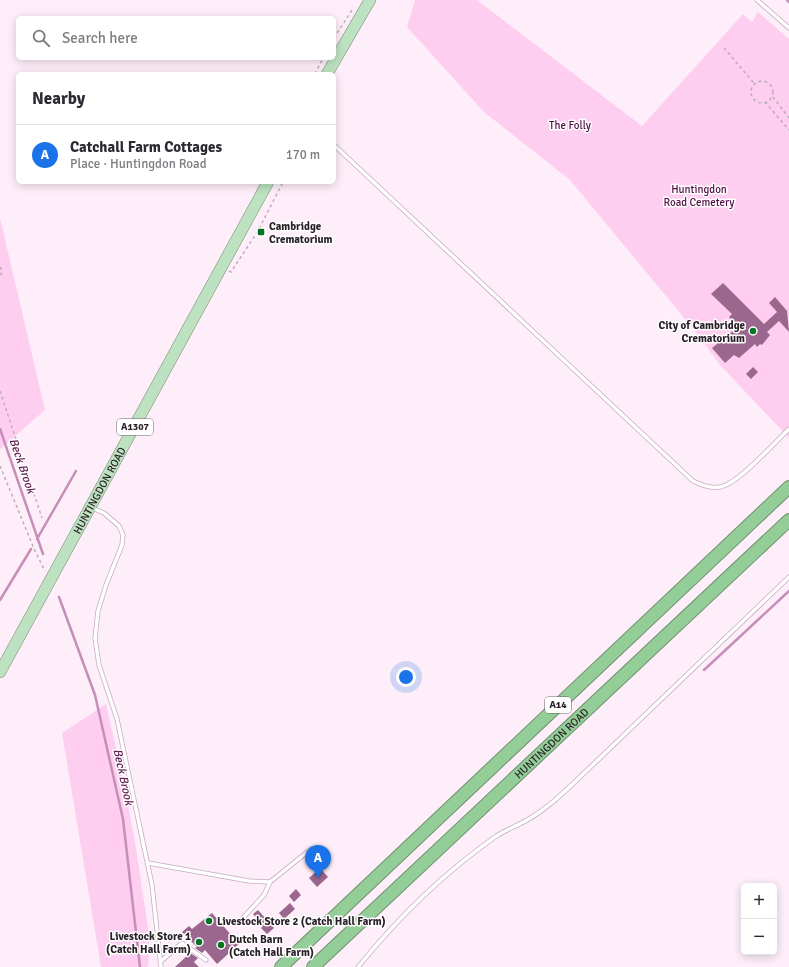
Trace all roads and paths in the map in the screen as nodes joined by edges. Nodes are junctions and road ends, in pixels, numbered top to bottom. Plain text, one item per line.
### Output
1 (370, 0) edge
2 (757, 0) edge
3 (354, 6) dead end
4 (789, 28) edge
5 (336, 35) edge
6 (724, 48) dead end
7 (336, 59) edge
8 (322, 60) edge
9 (335, 60) edge
10 (316, 72) edge
11 (328, 72) edge
12 (754, 83) junction
13 (772, 97) junction
14 (765, 102) junction
15 (789, 118) edge
16 (789, 130) edge
17 (336, 148) edge
18 (267, 184) edge
19 (283, 184) edge
20 (0, 267) edge
21 (221, 270) junction
22 (0, 278) edge
23 (0, 391) edge
24 (789, 429) edge
25 (0, 466) edge
26 (789, 487) edge
27 (91, 507) junction
28 (42, 518) dead end
29 (789, 520) edge
30 (47, 574) dead end
31 (789, 577) edge
32 (0, 672) edge
33 (311, 848) dead end
34 (148, 863) junction
35 (270, 882) junction
36 (242, 919) dead end
37 (327, 923) junction
38 (206, 960) dead end
39 (160, 962) junction
40 (161, 967) edge
41 (273, 967) edge
42 (281, 967) edge
43 (313, 967) edge
44 (358, 967) edge

1 - 7 main road
2 - 4 lane
3 - 5 path
6 - 12 path
8 - 10 path
9 - 11 main road
12 - 13 path
12 - 14 path
13 - 14 path
13 - 15 path
14 - 16 path
17 - 24 lane
18 - 21 main road, HUNTINGDON ROAD / A1307
19 - 21 path
20 - 22 path
21 - 27 main road, HUNTINGDON ROAD / A1307
23 - 28 path
25 - 30 path
26 - 37 highway, HUNTINGDON ROAD / A14
27 - 32 main road, HUNTINGDON ROAD / A1307
27 - 34 lane
29 - 43 highway, HUNTINGDON ROAD / A14
31 - 44 lane
33 - 35 lane
34 - 35 lane
34 - 39 lane
35 - 36 lane
37 - 41 highway, A14
37 - 42 highway
38 - 39 lane
39 - 40 lane

